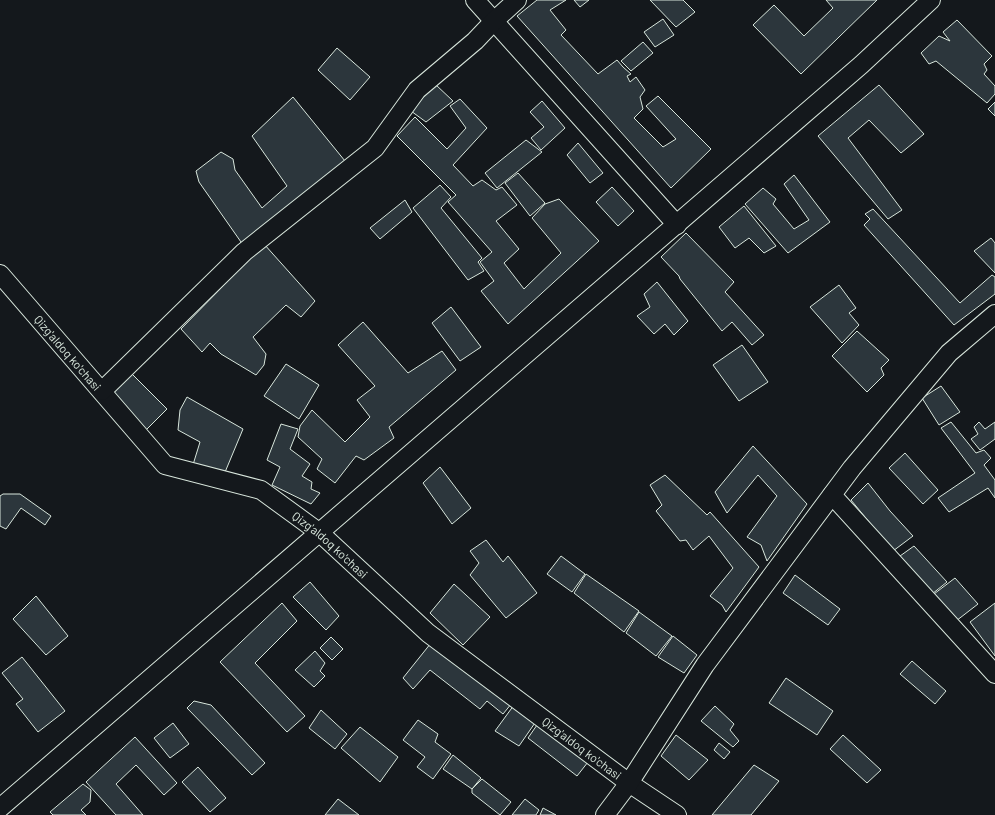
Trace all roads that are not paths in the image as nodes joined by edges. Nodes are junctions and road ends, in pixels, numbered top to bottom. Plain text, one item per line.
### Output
1 (475, 0) edge
2 (518, 0) edge
3 (932, 0) edge
4 (494, 21) junction
5 (677, 225) junction
6 (0, 274) edge
7 (995, 314) edge
8 (102, 391) junction
9 (832, 495) junction
10 (320, 533) junction
11 (995, 674) edge
12 (629, 783) junction
13 (0, 808) edge
14 (606, 815) edge
15 (677, 815) edge

1 - 4 street
2 - 4 street
3 - 5 street
4 - 5 street
4 - 8 street
5 - 10 street
6 - 8 street, Qizg'aldoq ko'chasi
7 - 9 street
8 - 10 street, Qizg'aldoq ko'chasi
9 - 11 street
9 - 12 street
10 - 12 street, Qizg'aldoq ko'chasi
10 - 13 street
12 - 14 street
12 - 15 street, Qizg'aldoq ko'chasi

